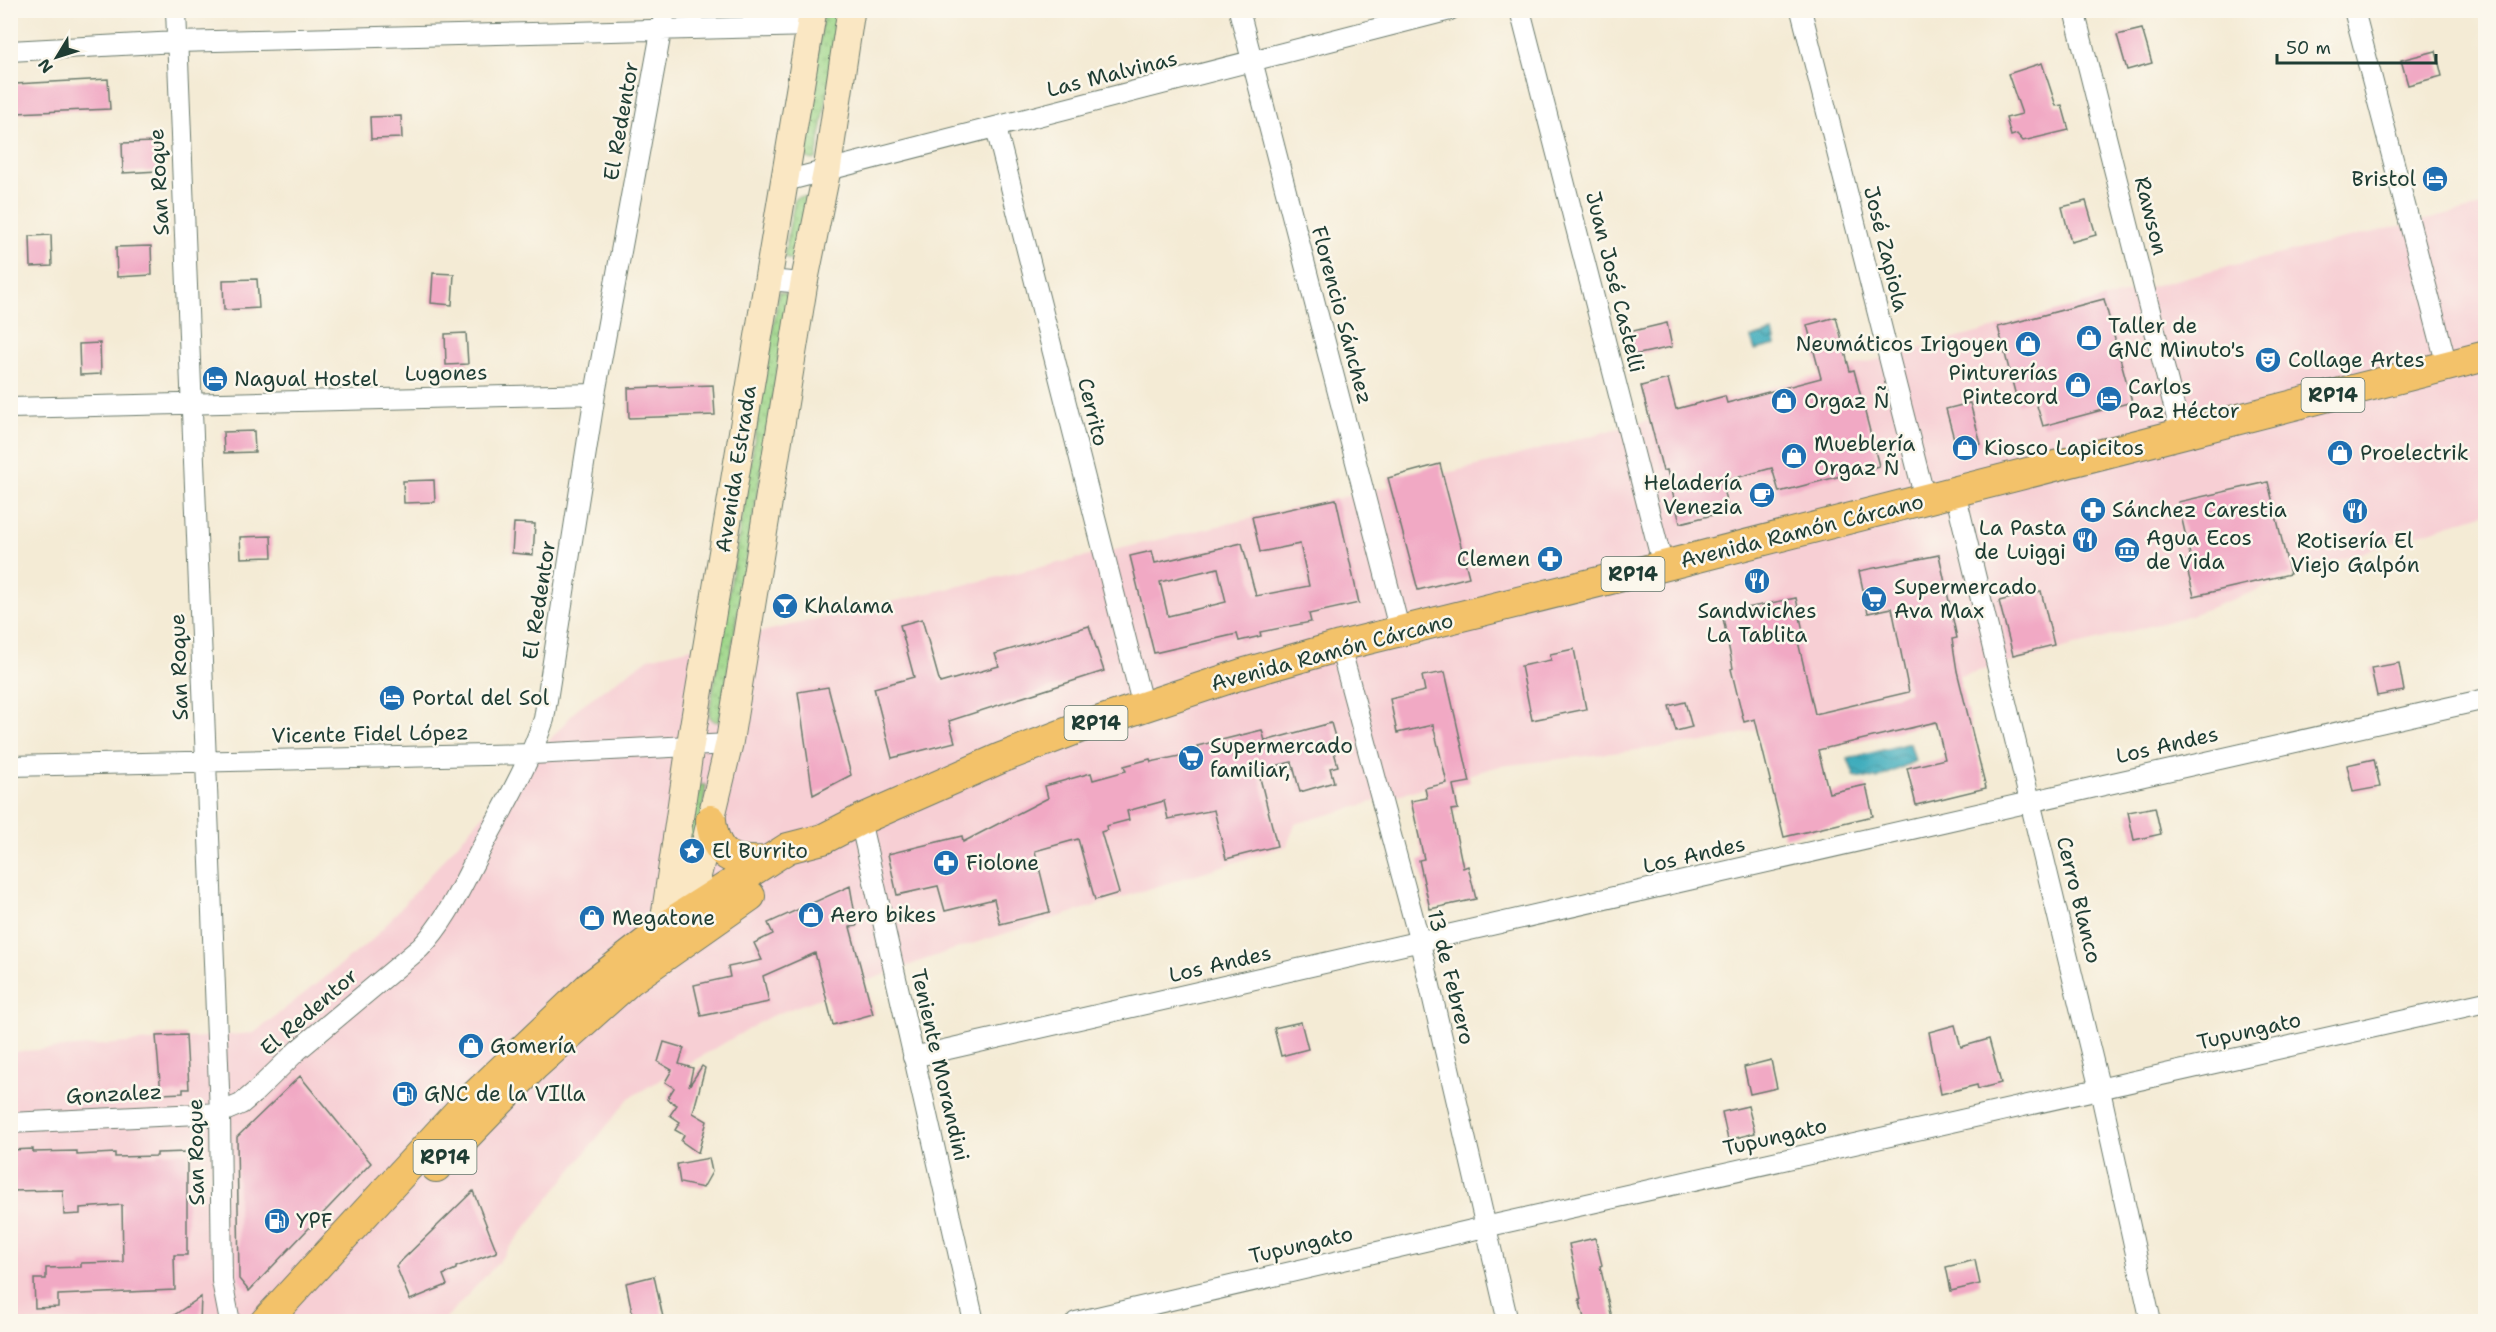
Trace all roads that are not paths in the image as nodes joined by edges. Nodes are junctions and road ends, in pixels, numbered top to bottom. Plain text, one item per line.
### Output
1 (176, 10) edge
2 (665, 10) edge
3 (851, 10) edge
4 (1239, 10) edge
5 (1450, 10) edge
6 (1520, 10) edge
7 (1801, 10) edge
8 (2074, 10) edge
9 (2354, 10) edge
10 (812, 18) edge
11 (662, 32) junction
12 (177, 42) junction
13 (10, 51) edge
14 (1252, 62) junction
15 (996, 128) junction
16 (827, 170) junction
17 (784, 180) junction
18 (767, 280) junction
19 (804, 283) junction
20 (2486, 356) edge
21 (2447, 366) junction
22 (596, 394) junction
23 (193, 403) junction
24 (10, 408) edge
25 (2181, 434) junction
26 (1955, 492) junction
27 (1925, 499) junction
28 (1663, 566) junction
29 (1400, 632) junction
30 (1340, 646) junction
31 (2486, 699) edge
32 (1143, 707) junction
33 (729, 744) junction
34 (690, 747) junction
35 (532, 754) junction
36 (207, 761) junction
37 (10, 766) edge
38 (2030, 801) junction
39 (711, 820) junction
40 (860, 820) junction
41 (823, 839) junction
42 (766, 861) junction
43 (689, 910) junction
44 (663, 929) junction
45 (1420, 944) junction
46 (606, 1000) junction
47 (2486, 1002) edge
48 (913, 1057) junction
49 (2100, 1090) junction
50 (220, 1113) junction
51 (10, 1123) edge
52 (1485, 1227) junction
53 (230, 1322) edge
54 (265, 1322) edge
55 (291, 1322) edge
56 (974, 1322) edge
57 (1076, 1322) edge
58 (1508, 1322) edge
59 (2151, 1322) edge

1 - 12 street, San Roque
2 - 11 street, El Redentor
3 - 16 main road, Avenida Estrada
4 - 14 street, Florencio Sánchez
5 - 14 street, Las Malvinas
6 - 28 street, Juan José Castelli
7 - 27 street, José Zapiola
8 - 25 street, Rawson
9 - 21 street
10 - 11 street
10 - 17 main road, Avenida Estrada
11 - 12 street
11 - 22 street, El Redentor
12 - 13 street
12 - 23 street, San Roque
14 - 15 street, Las Malvinas
14 - 29 street, Florencio Sánchez
15 - 16 street, Las Malvinas
15 - 32 street, Cerrito
16 - 17 street, Las Malvinas
16 - 19 main road, Avenida Estrada
17 - 18 main road, Avenida Estrada
18 - 19 street
18 - 34 main road, Avenida Estrada
19 - 33 main road, Avenida Estrada
20 - 21 main road, Avenida Ramón Cárcano / RP14
21 - 25 main road, Avenida Ramón Cárcano / RP14
22 - 23 street, Lugones
22 - 35 street, El Redentor
23 - 24 street, Lugones
23 - 36 street, San Roque
25 - 26 main road, Avenida Ramón Cárcano / RP14
26 - 27 main road, Avenida Ramón Cárcano / RP14
26 - 38 street, Cerro Blanco
27 - 28 main road, Avenida Ramón Cárcano / RP14
28 - 29 main road, Avenida Ramón Cárcano / RP14
29 - 30 main road, Avenida Ramón Cárcano / RP14
30 - 32 main road, Avenida Ramón Cárcano / RP14
30 - 45 street, 13 de Febrero
31 - 38 street, Los Andes
32 - 40 main road, Avenida Ramón Cárcano / RP14
33 - 34 street, Vicente Fidel López
33 - 39 main road, Avenida Estrada
34 - 35 street, Vicente Fidel López
34 - 44 main road, Avenida Estrada
35 - 36 street, Vicente Fidel López
35 - 50 street, El Redentor
36 - 37 street, Vicente Fidel López
36 - 50 street, San Roque
38 - 45 street, Los Andes
38 - 49 street, Cerro Blanco
39 - 42 main road
39 - 43 main road, Avenida Estrada
40 - 41 main road, Avenida Ramón Cárcano / RP14
40 - 48 street, Teniente Morandini
41 - 42 main road, Avenida Ramón Cárcano / RP14
41 - 46 main road, Avenida Ramón Cárcano / RP14
42 - 43 main road, Avenida Ramón Cárcano / RP14
43 - 44 main road, Avenida Ramón Cárcano / RP14
43 - 46 main road
44 - 54 main road, Avenida Ramón Cárcano / RP14
45 - 48 street, Los Andes
45 - 52 street, 13 de Febrero
46 - 55 main road, Avenida Ramón Cárcano / RP14
47 - 49 street, Tupungato
48 - 56 street, Teniente Morandini
49 - 52 street, Tupungato
49 - 59 street, Cerro Blanco
50 - 51 street, Gonzalez
50 - 53 street, San Roque
52 - 57 street, Tupungato
52 - 58 street, 13 de Febrero

